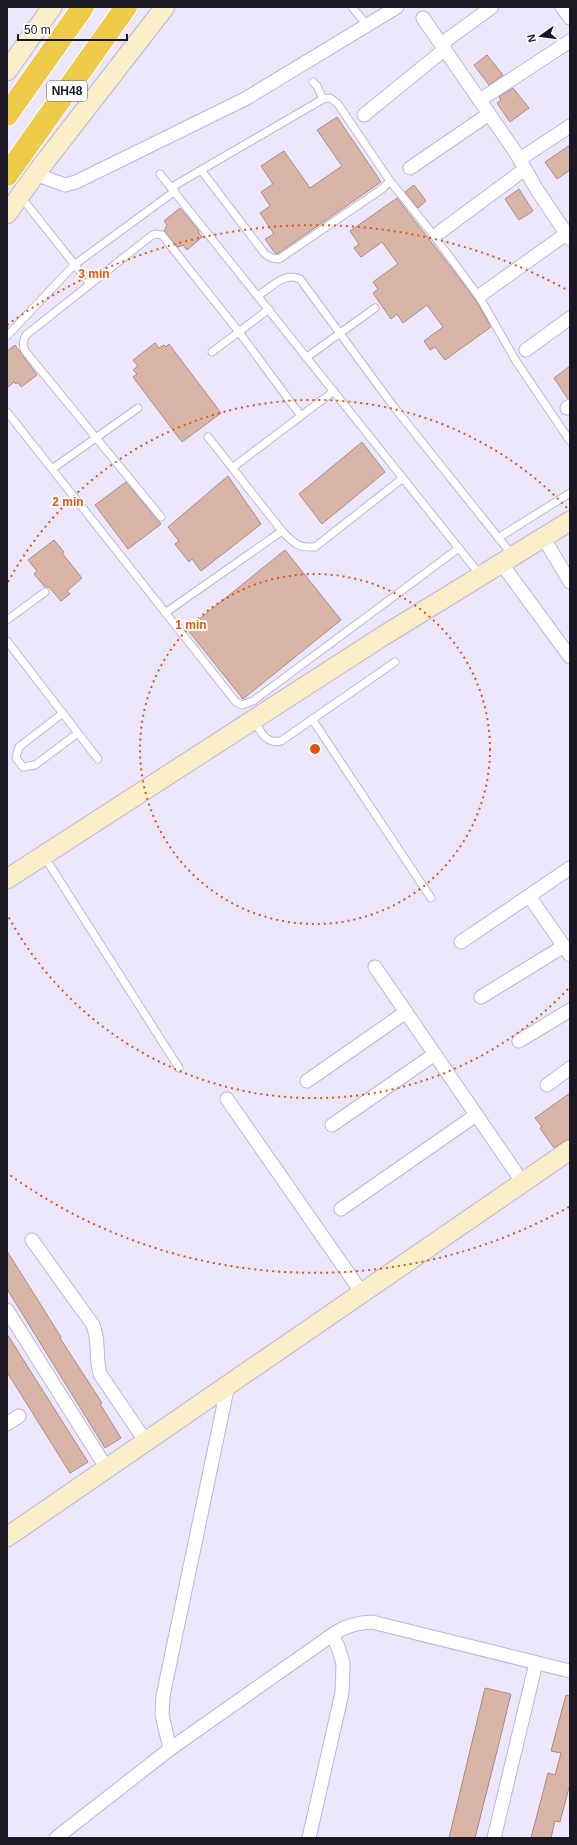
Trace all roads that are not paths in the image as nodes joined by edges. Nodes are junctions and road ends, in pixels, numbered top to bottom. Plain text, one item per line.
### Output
1 (52, 7) edge
2 (83, 7) edge
3 (126, 7) edge
4 (165, 7) edge
5 (352, 7) edge
6 (397, 7) edge
7 (492, 7) edge
8 (562, 7) edge
9 (423, 18) dead end
10 (570, 18) edge
11 (367, 25) junction
12 (570, 41) edge
13 (443, 47) junction
14 (7, 71) edge
15 (313, 82) dead end
16 (323, 99) junction
17 (480, 100) junction
18 (489, 114) junction
19 (7, 115) edge
20 (364, 115) dead end
21 (570, 126) edge
22 (523, 164) junction
23 (410, 168) dead end
24 (201, 170) junction
25 (35, 174) junction
26 (160, 174) dead end
27 (7, 175) edge
28 (390, 181) junction
29 (173, 189) junction
30 (20, 196) junction
31 (7, 214) edge
32 (440, 232) dead end
33 (569, 234) edge
34 (74, 265) junction
35 (90, 284) junction
36 (482, 294) dead end
37 (258, 296) junction
38 (375, 308) dead end
39 (269, 309) junction
40 (570, 318) edge
41 (239, 332) junction
42 (340, 333) junction
43 (7, 336) edge
44 (526, 350) dead end
45 (212, 352) dead end
46 (307, 357) junction
47 (334, 391) junction
48 (138, 408) dead end
49 (7, 412) edge
50 (301, 416) junction
51 (208, 437) dead end
52 (97, 438) junction
53 (570, 441) edge
54 (232, 468) junction
55 (52, 469) junction
56 (403, 478) junction
57 (570, 493) edge
58 (161, 517) dead end
59 (570, 521) edge
60 (282, 531) junction
61 (498, 538) junction
62 (543, 538) junction
63 (459, 548) junction
64 (507, 560) junction
65 (481, 576) junction
66 (570, 582) edge
67 (45, 592) dead end
68 (165, 612) junction
69 (7, 620) edge
70 (7, 641) edge
71 (570, 657) edge
72 (395, 662) dead end
73 (62, 713) junction
74 (312, 719) junction
75 (254, 720) junction
76 (78, 733) junction
77 (98, 759) dead end
78 (44, 856) junction
79 (570, 868) edge
80 (7, 880) edge
81 (529, 896) junction
82 (431, 898) dead end
83 (461, 942) dead end
84 (566, 945) edge
85 (375, 967) dead end
86 (481, 998) dead end
87 (570, 1010) edge
88 (406, 1012) junction
89 (519, 1041) dead end
90 (435, 1054) junction
91 (179, 1068) dead end
92 (570, 1068) edge
93 (306, 1081) dead end
94 (547, 1085) dead end
95 (227, 1099) dead end
96 (476, 1115) junction
97 (332, 1125) dead end
98 (570, 1150) edge
99 (523, 1183) junction
100 (341, 1209) dead end
101 (32, 1240) dead end
102 (362, 1293) junction
103 (7, 1310) edge
104 (228, 1385) junction
105 (18, 1416) dead end
106 (7, 1424) edge
107 (146, 1442) junction
108 (107, 1469) junction
109 (8, 1534) edge
110 (332, 1635) junction
111 (536, 1663) junction
112 (570, 1671) edge
113 (170, 1749) junction
114 (56, 1838) edge
115 (309, 1838) edge
116 (494, 1838) edge

1 - 14 street
2 - 19 highway, NH48
3 - 27 highway, NH48
4 - 25 street
5 - 11 lane
6 - 11 street
7 - 13 street
8 - 10 street
9 - 13 street
11 - 25 street
12 - 17 street
13 - 17 street
13 - 20 street
15 - 16 lane
16 - 24 lane
16 - 28 lane
17 - 18 street
18 - 22 street
18 - 23 street
21 - 22 street
22 - 32 street
22 - 33 street
24 - 28 lane
24 - 29 lane
25 - 30 street
26 - 29 lane
28 - 53 lane
29 - 34 lane
29 - 37 lane
30 - 31 street
30 - 34 lane
33 - 36 street
34 - 35 lane
34 - 43 lane
35 - 41 lane
35 - 52 lane
37 - 39 lane
37 - 42 lane
38 - 42 lane
39 - 41 lane
39 - 46 lane
40 - 44 street
41 - 45 lane
41 - 50 lane
42 - 46 lane
42 - 61 lane
46 - 47 lane
47 - 50 lane
47 - 56 lane
48 - 52 lane
49 - 55 lane
50 - 54 lane
51 - 54 lane
52 - 55 lane
52 - 58 lane
54 - 60 lane
55 - 68 lane
56 - 60 lane
56 - 63 lane
57 - 61 lane
59 - 62 street
60 - 68 lane
61 - 64 lane
62 - 64 street
62 - 66 street
63 - 65 lane
63 - 68 lane
64 - 65 street
64 - 71 street
65 - 75 street
67 - 69 lane
70 - 73 lane
72 - 74 lane
73 - 76 lane
73 - 76 lane
74 - 75 lane
74 - 82 lane
75 - 78 street
76 - 77 lane
78 - 80 street
78 - 91 lane
79 - 81 street
81 - 83 street
81 - 84 street
84 - 86 street
85 - 88 street
87 - 89 street
88 - 90 street
88 - 93 street
90 - 96 street
90 - 97 street
92 - 94 street
95 - 102 street
96 - 99 street
96 - 100 street
98 - 99 street
99 - 102 street
101 - 107 street
102 - 104 street
103 - 108 street
104 - 107 street
104 - 113 street
105 - 106 street
107 - 108 street
108 - 109 street
110 - 111 street
110 - 113 street
110 - 115 street
111 - 112 street
111 - 116 street
113 - 114 street

